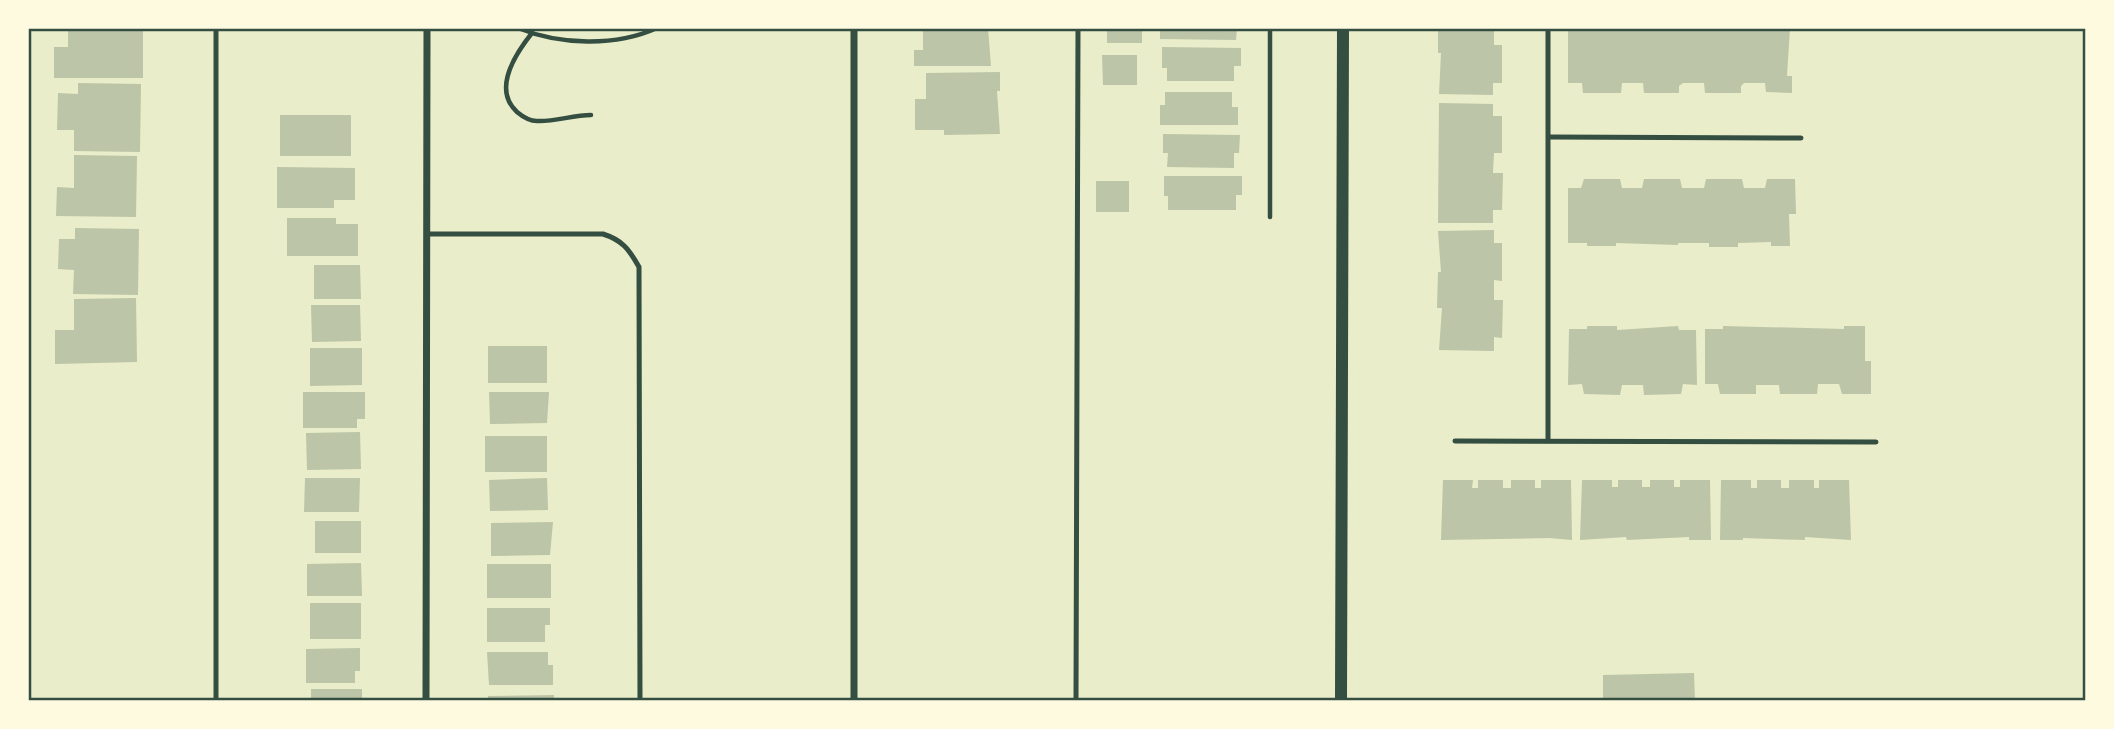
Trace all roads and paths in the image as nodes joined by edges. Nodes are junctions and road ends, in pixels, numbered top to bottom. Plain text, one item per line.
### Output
1 (216, 28) edge
2 (427, 28) edge
3 (518, 28) edge
4 (657, 28) edge
5 (854, 28) edge
6 (1078, 28) edge
7 (1270, 28) edge
8 (1343, 28) edge
9 (1548, 28) edge
10 (532, 33) junction
11 (591, 115) dead end
12 (1549, 137) junction
13 (1801, 138) dead end
14 (1270, 217) dead end
15 (426, 233) junction
16 (1548, 440) junction
17 (1455, 441) dead end
18 (1876, 442) dead end
19 (216, 701) edge
20 (426, 701) edge
21 (640, 701) edge
22 (854, 701) edge
23 (1076, 701) edge
24 (1341, 701) edge

1 - 19 lane
2 - 15 street
3 - 10 path
4 - 10 path
5 - 22 street
6 - 23 lane
7 - 14 path
8 - 24 street
9 - 12 lane
10 - 11 path
12 - 13 lane
12 - 16 lane
15 - 20 street
15 - 21 lane
16 - 17 lane
16 - 18 lane

